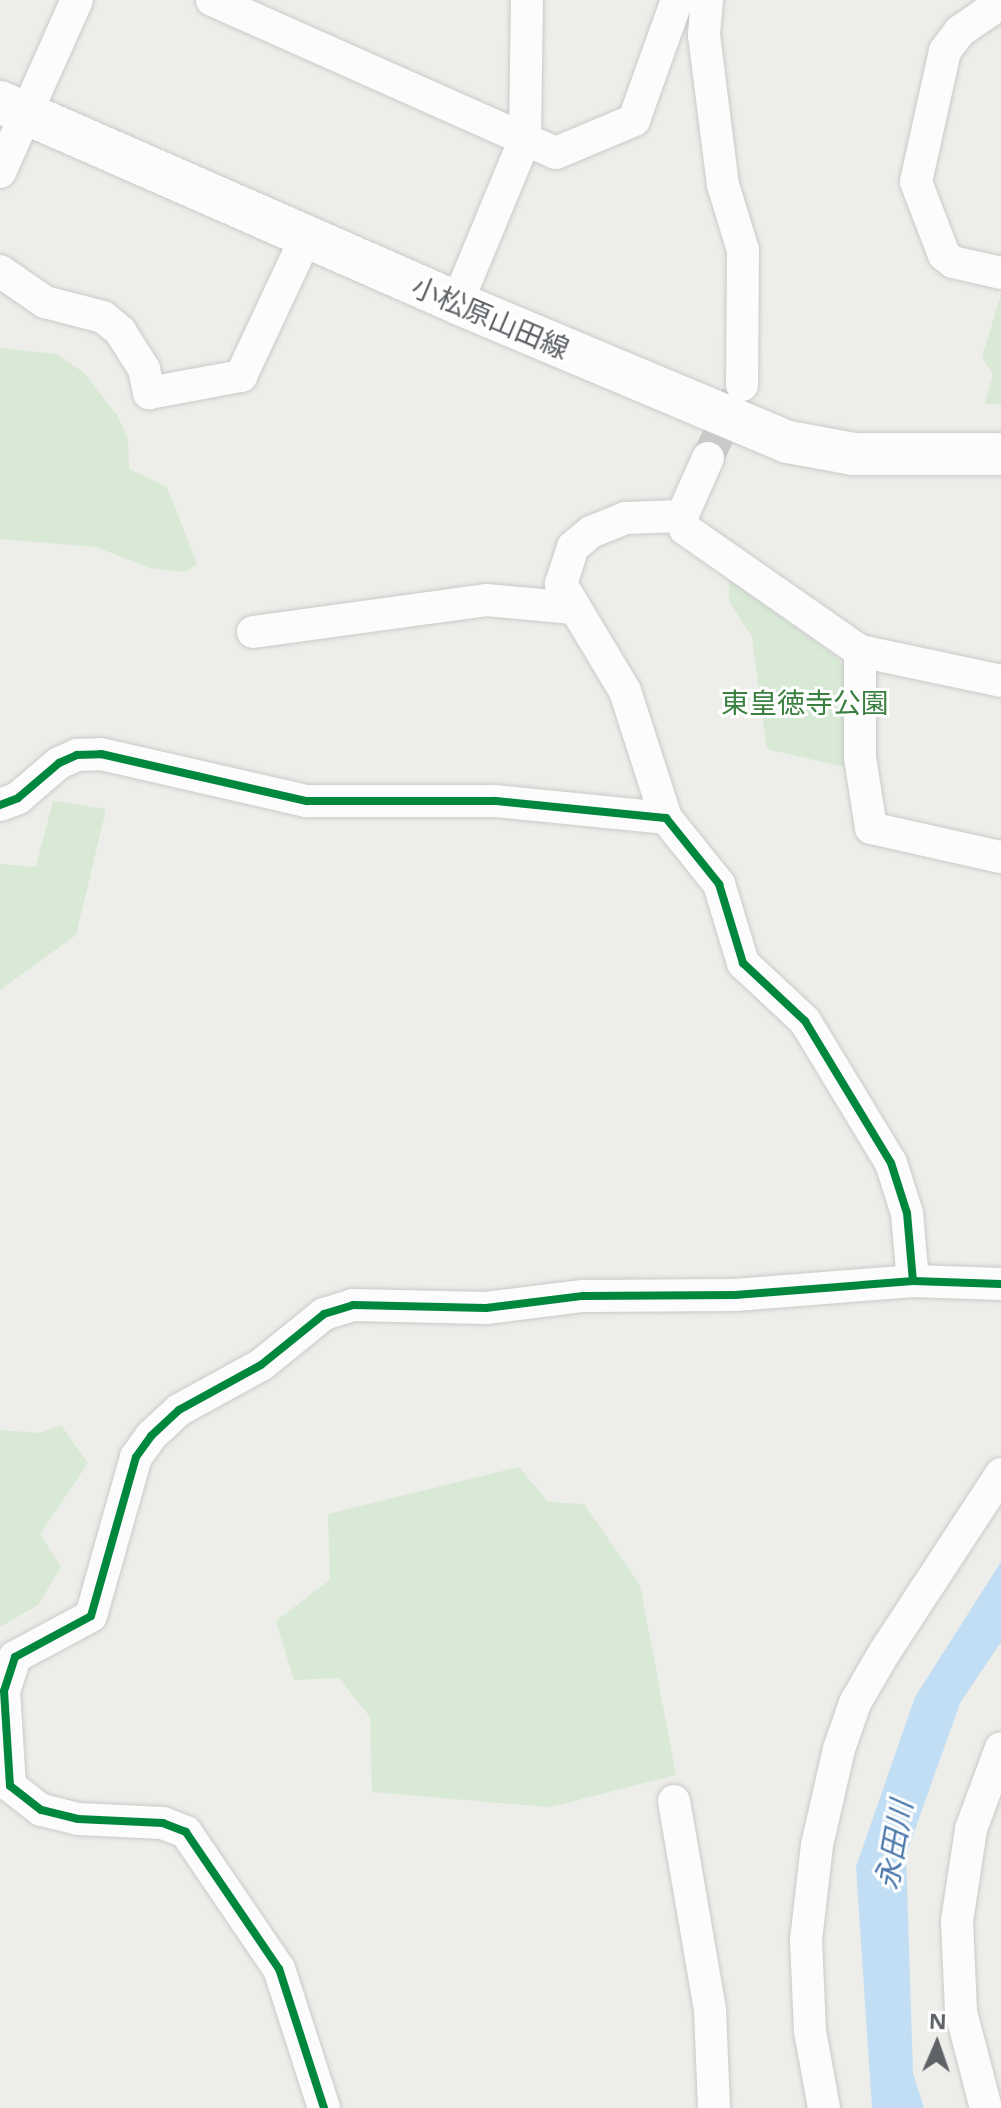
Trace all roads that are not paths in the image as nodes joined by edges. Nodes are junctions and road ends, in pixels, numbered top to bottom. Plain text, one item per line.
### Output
1 (77, 0) edge
2 (212, 0) edge
3 (527, 0) edge
4 (677, 0) edge
5 (707, 0) edge
6 (1001, 3) edge
7 (13, 108) edge
8 (525, 139) junction
9 (0, 172) edge
10 (306, 237) junction
11 (0, 271) edge
12 (1001, 273) edge
13 (457, 303) junction
14 (742, 385) tunnel mouth
15 (1001, 454) edge
16 (708, 458) tunnel mouth
17 (682, 516) junction
18 (574, 608) junction
19 (253, 632) dead end
20 (860, 651) junction
21 (1001, 681) edge
22 (0, 805) edge
23 (666, 818) junction
24 (1001, 857) edge
25 (913, 1281) junction
26 (1001, 1284) edge
27 (1001, 1474) edge
28 (1001, 1748) edge
29 (674, 1801) dead end
30 (324, 2108) edge
31 (714, 2108) edge
32 (824, 2108) edge
33 (986, 2108) edge

1 - 7 street
2 - 8 street
3 - 8 street
4 - 8 street
5 - 14 street
6 - 12 street
7 - 9 street
7 - 10 street, 小松原山田線
8 - 13 street
10 - 11 street
10 - 13 street, 小松原山田線
13 - 15 street, 小松原山田線
16 - 17 street
17 - 18 street
17 - 20 street
18 - 19 street
18 - 23 street
20 - 21 street
20 - 24 street
22 - 23 street
23 - 25 street
25 - 26 street
25 - 30 street
27 - 32 street
28 - 33 street
29 - 31 street

